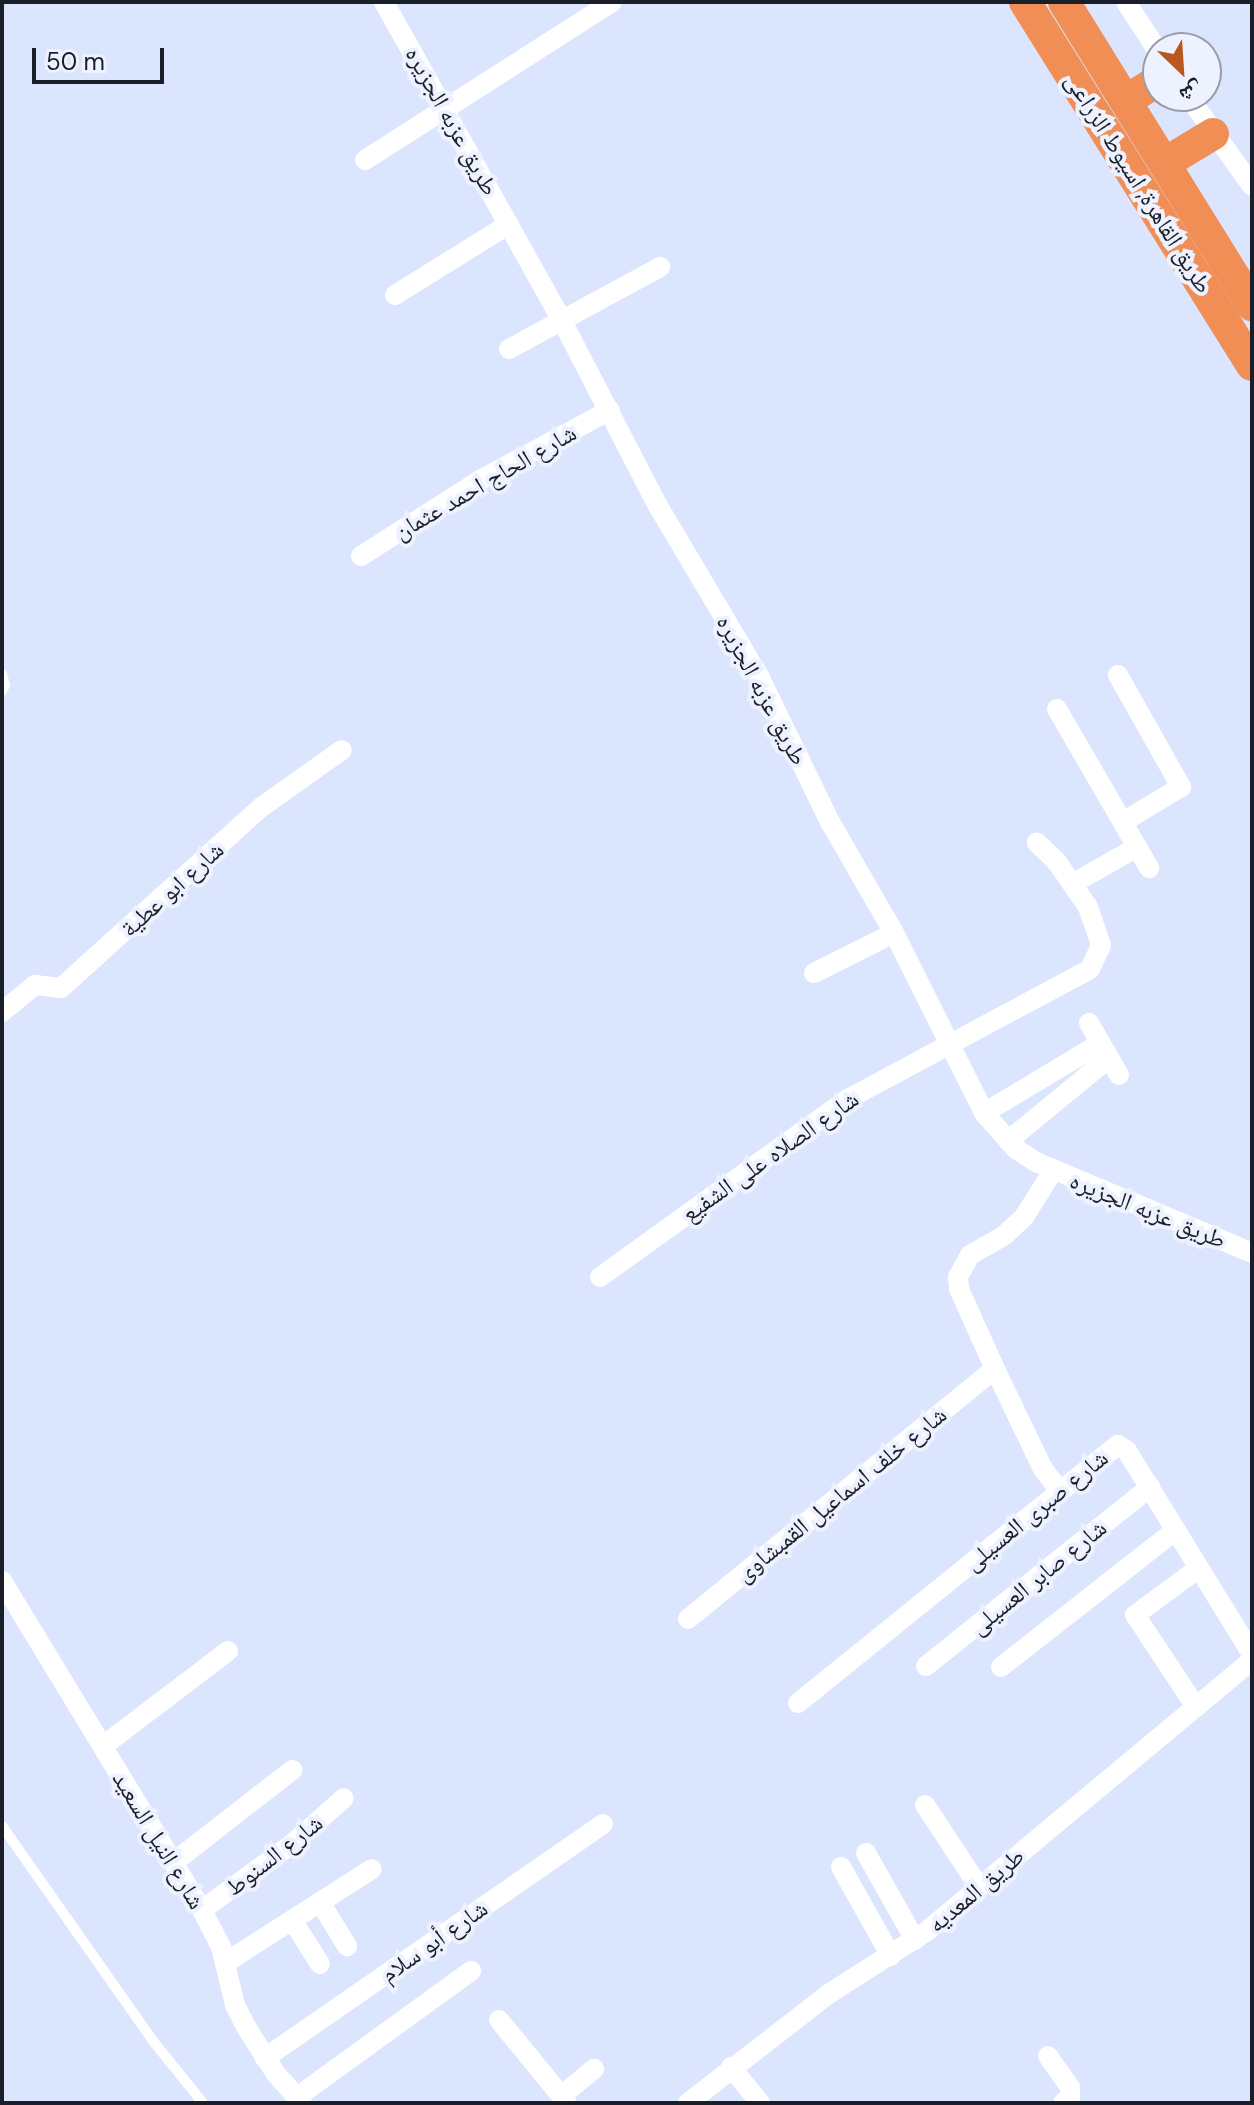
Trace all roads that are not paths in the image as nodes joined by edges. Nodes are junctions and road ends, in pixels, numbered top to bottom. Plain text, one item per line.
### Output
1 (384, 2) edge
2 (612, 2) edge
3 (1025, 2) edge
4 (1126, 2) edge
5 (1072, 14) edge
6 (1146, 32) edge
7 (1052, 44) junction
8 (1142, 91) edge
9 (1127, 100) junction
10 (445, 107) junction
11 (1199, 112) edge
12 (1213, 134) junction
13 (365, 160) dead end
14 (1165, 163) junction
15 (1252, 186) edge
16 (509, 224) junction
17 (660, 267) dead end
18 (395, 295) dead end
19 (1252, 305) edge
20 (561, 319) junction
21 (509, 349) dead end
22 (1252, 365) edge
23 (610, 410) junction
24 (361, 556) dead end
25 (2, 674) edge
26 (1118, 675) dead end
27 (2, 691) edge
28 (1057, 709) dead end
29 (342, 750) dead end
30 (1123, 822) junction
31 (1037, 843) dead end
32 (1137, 847) junction
33 (1149, 868) dead end
34 (1074, 883) junction
35 (894, 933) junction
36 (814, 973) dead end
37 (2, 1012) edge
38 (1089, 1023) dead end
39 (947, 1045) junction
40 (1110, 1059) junction
41 (984, 1113) junction
42 (1008, 1141) junction
43 (1053, 1171) junction
44 (1252, 1253) edge
45 (600, 1277) dead end
46 (995, 1369) junction
47 (1150, 1487) junction
48 (1060, 1491) junction
49 (1176, 1530) junction
50 (1199, 1568) junction
51 (2, 1581) edge
52 (688, 1619) dead end
53 (228, 1651) dead end
54 (1252, 1654) edge
55 (1252, 1660) edge
56 (926, 1666) dead end
57 (1001, 1667) dead end
58 (798, 1703) dead end
59 (1196, 1707) junction
60 (103, 1746) junction
61 (292, 1770) dead end
62 (344, 1798) dead end
63 (925, 1805) dead end
64 (603, 1824) dead end
65 (2, 1826) edge
66 (866, 1853) dead end
67 (174, 1862) junction
68 (841, 1867) dead end
69 (372, 1869) dead end
70 (979, 1887) junction
71 (320, 1902) junction
72 (202, 1910) junction
73 (292, 1920) junction
74 (915, 1940) junction
75 (347, 1946) dead end
76 (891, 1956) junction
77 (225, 1963) junction
78 (320, 1964) dead end
79 (471, 1971) dead end
80 (499, 2020) dead end
81 (1048, 2056) dead end
82 (265, 2058) junction
83 (731, 2067) junction
84 (594, 2069) dead end
85 (564, 2099) edge
86 (299, 2100) edge
87 (203, 2103) edge
88 (688, 2103) edge
89 (760, 2103) edge
90 (1063, 2103) edge

1 - 10 street, طريق عزبه الجزيره
2 - 10 street
3 - 7 highway, طريق القاهرة, اسيوط الزراعى
4 - 6 street
5 - 7 highway
5 - 9 highway, طريق القاهرة, اسيوط الزراعى
7 - 22 highway, طريق القاهرة, اسيوط الزراعى
8 - 9 highway
9 - 14 highway, طريق القاهرة, اسيوط الزراعى
10 - 13 street
10 - 16 street, طريق عزبه الجزيره
11 - 12 street
12 - 14 highway
12 - 15 street
14 - 19 highway, طريق القاهرة, اسيوط الزراعى
16 - 18 street
16 - 20 street, طريق عزبه الجزيره
17 - 20 street
20 - 21 street
20 - 23 street, طريق عزبه الجزيره
23 - 24 street, شارع الحاج احمد عثمان
23 - 35 street, طريق عزبه الجزيره
25 - 27 lane
26 - 30 street
28 - 30 street
29 - 37 street, شارع ابو عطية
30 - 32 street
31 - 34 street, شارع الصلاه على الشفيع
32 - 33 street
32 - 34 street
34 - 39 street, شارع الصلاه على الشفيع
35 - 36 street
35 - 39 street, طريق عزبه الجزيره
38 - 40 street
39 - 41 street, طريق عزبه الجزيره
39 - 45 street, شارع الصلاه على الشفيع
40 - 41 street
40 - 42 street
41 - 42 street, طريق عزبه الجزيره
42 - 43 street, طريق عزبه الجزيره
43 - 44 street, طريق عزبه الجزيره
43 - 46 street
46 - 48 street
46 - 52 street, شارع خلف اسماعيل القمبشاوى
47 - 48 street, شارع صبرى العسيلى
47 - 49 street, شارع صبرى العسيلى
47 - 56 street, شارع صابر العسيلى
48 - 58 street, شارع صبرى العسيلى
49 - 50 street, شارع صبرى العسيلى
49 - 57 street
50 - 54 street, شارع صبرى العسيلى
50 - 59 street
51 - 60 street, شارع النيل السعيد
53 - 60 street
55 - 59 street, طريق المعديه
59 - 70 street, طريق المعديه
60 - 67 street, شارع النيل السعيد
61 - 67 street
62 - 72 street, شارع السنوط
63 - 70 street
64 - 82 street, شارع أبو سلام
65 - 87 lane
66 - 74 street
67 - 72 street, شارع النيل السعيد
68 - 76 street
69 - 71 street
70 - 74 street, طريق المعديه
71 - 73 street
71 - 75 street
72 - 77 street, شارع النيل السعيد
73 - 77 street
73 - 78 street
74 - 76 street, طريق المعديه
76 - 83 street, طريق المعديه
77 - 82 street, شارع النيل السعيد
79 - 86 street
80 - 85 street
81 - 90 street
82 - 86 street, شارع النيل السعيد
83 - 88 street, طريق المعديه
83 - 89 street
84 - 85 street

